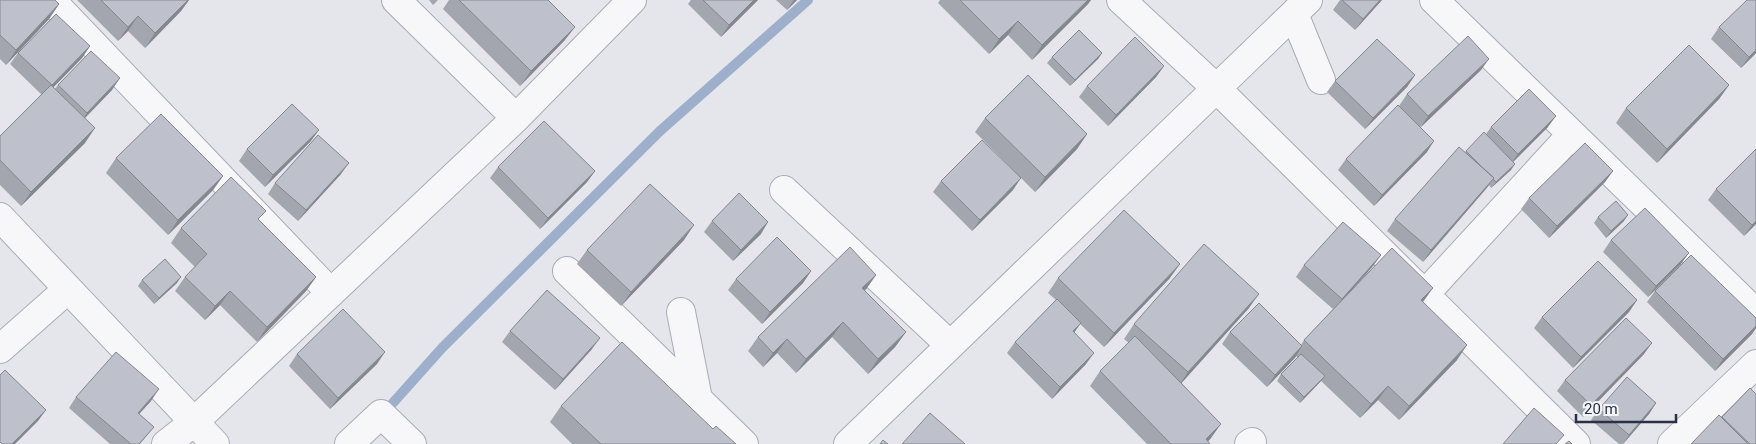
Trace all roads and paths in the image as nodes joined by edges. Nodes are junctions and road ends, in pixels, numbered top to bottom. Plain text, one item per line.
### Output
1 (51, 0) edge
2 (396, 0) edge
3 (632, 0) edge
4 (1121, 0) edge
5 (1434, 0) edge
6 (1301, 7) edge
7 (1321, 80) dead end
8 (1216, 88) junction
9 (516, 118) junction
10 (1572, 134) junction
11 (784, 190) dead end
12 (0, 217) edge
13 (567, 271) dead end
14 (68, 289) junction
15 (331, 293) junction
16 (1425, 294) junction
17 (681, 312) dead end
18 (1756, 313) edge
19 (950, 345) junction
20 (0, 349) edge
21 (1756, 364) edge
22 (698, 399) junction
23 (194, 422) junction
24 (396, 428) edge
25 (166, 444) edge
26 (215, 444) edge
27 (348, 444) edge
28 (744, 444) edge
29 (848, 444) edge
30 (1576, 444) edge
31 (1672, 444) edge

1 - 15 street
2 - 9 street
3 - 9 street
4 - 8 street
5 - 10 street
6 - 7 street
6 - 8 street
8 - 16 street
8 - 19 street
9 - 15 street
10 - 16 street
10 - 18 street
11 - 19 street
12 - 14 street
13 - 22 street
14 - 20 street
14 - 23 street
15 - 23 street
16 - 30 street
17 - 22 street
19 - 29 street
21 - 31 street
22 - 28 street
23 - 25 street
23 - 26 street
24 - 27 street

